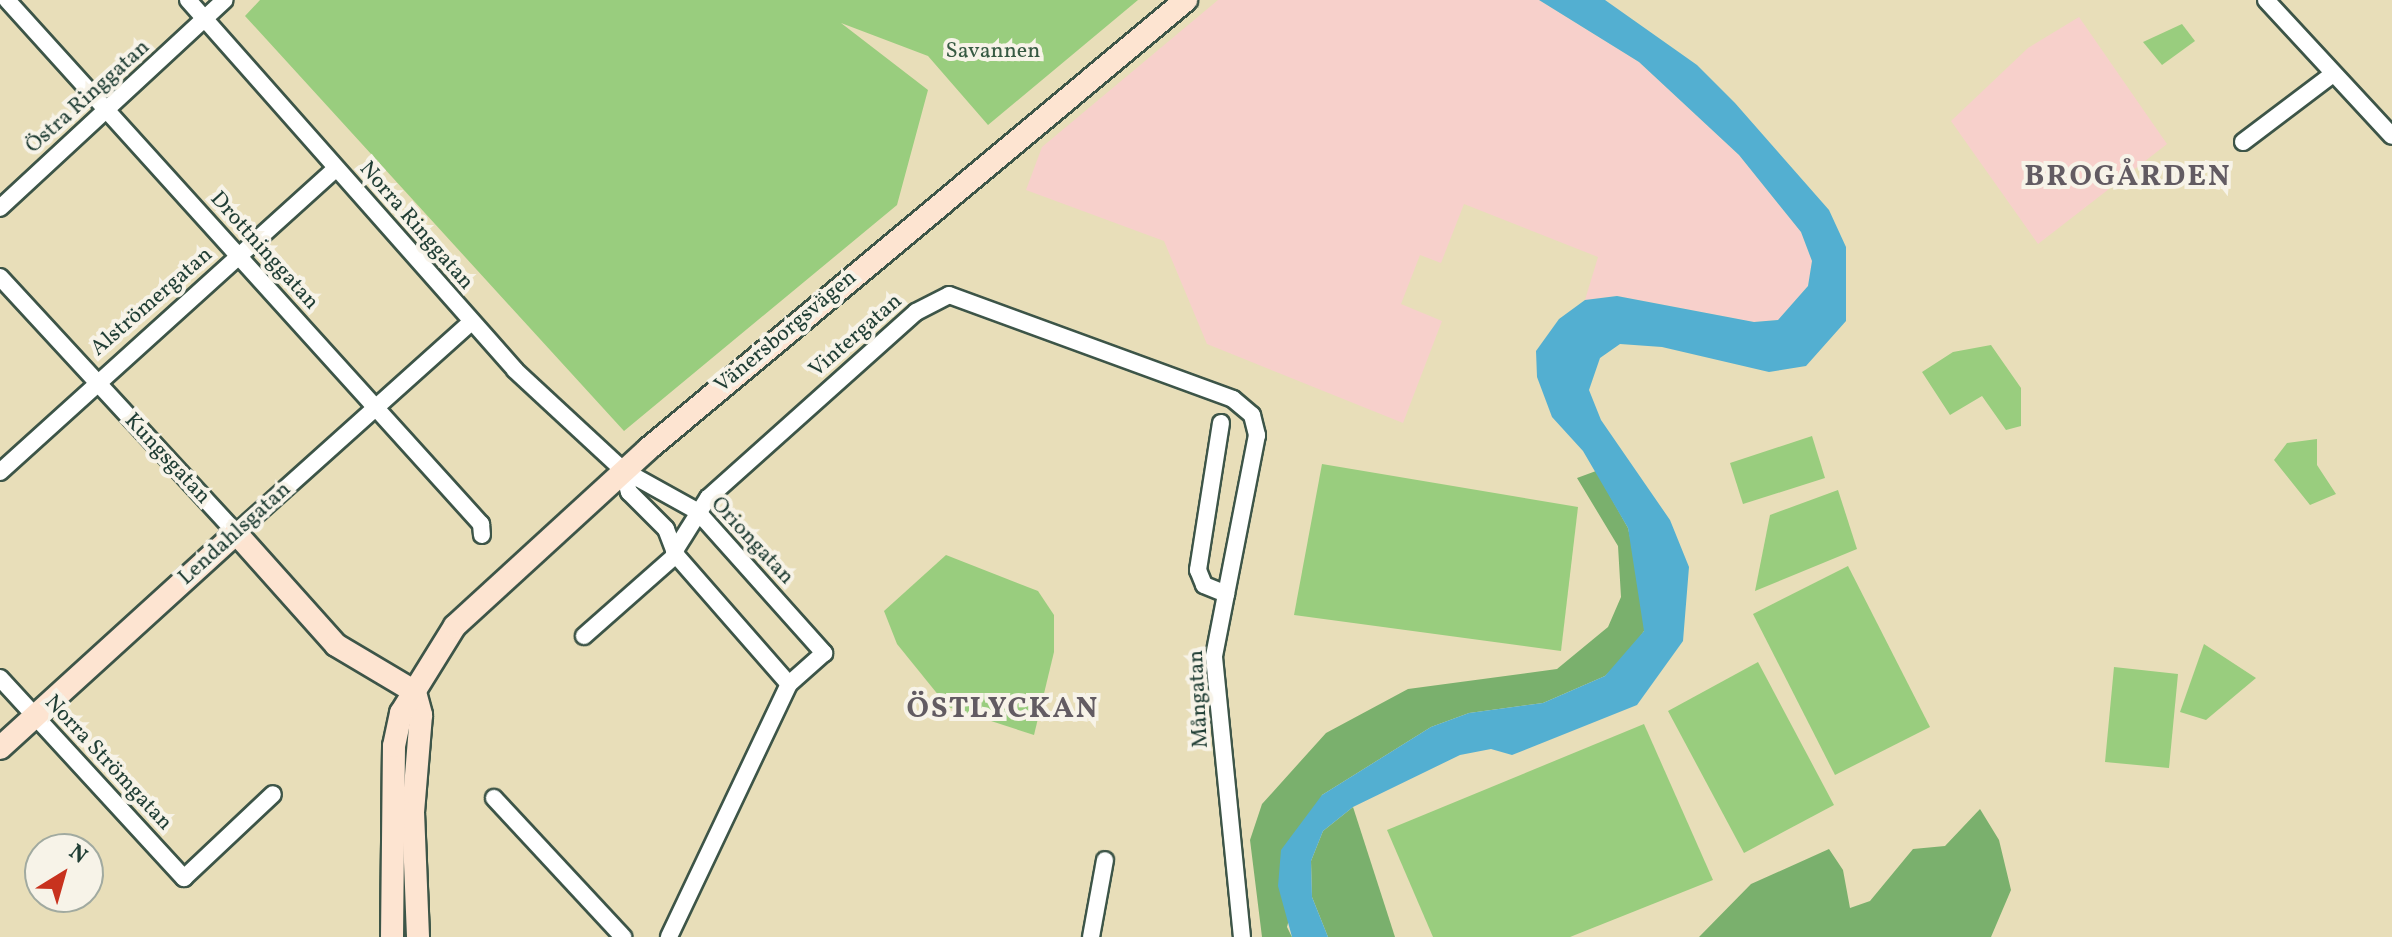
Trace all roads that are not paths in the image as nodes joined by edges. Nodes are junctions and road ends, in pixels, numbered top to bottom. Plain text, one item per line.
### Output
1 (7, 0) edge
2 (188, 0) edge
3 (225, 0) edge
4 (1186, 0) edge
5 (2266, 0) edge
6 (206, 20) junction
7 (2333, 74) junction
8 (106, 111) junction
9 (2392, 136) edge
10 (2243, 142) dead end
11 (336, 168) junction
12 (0, 208) edge
13 (239, 256) junction
14 (0, 277) edge
15 (471, 322) junction
16 (94, 381) junction
17 (376, 408) junction
18 (1252, 415) joint
19 (1221, 423) dead end
20 (623, 470) junction
21 (0, 472) edge
22 (697, 511) junction
23 (236, 533) junction
24 (482, 535) dead end
25 (675, 554) junction
26 (1226, 594) junction
27 (584, 636) dead end
28 (0, 678) edge
29 (789, 684) junction
30 (415, 692) junction
31 (35, 716) junction
32 (0, 748) edge
33 (273, 794) dead end
34 (494, 798) dead end
35 (1105, 860) dead end
36 (392, 937) edge
37 (418, 937) edge
38 (623, 937) edge
39 (669, 937) edge
40 (1091, 937) edge
41 (1242, 937) edge

1 - 8 street, Drottninggatan
2 - 6 street, Norra Ringgatan
3 - 6 street, Östra Ringgatan
4 - 20 main road, Vänersborgsvägen
5 - 7 street
6 - 8 street, Östra Ringgatan
6 - 11 street, Norra Ringgatan
7 - 9 street
7 - 10 street
8 - 12 street, Östra Ringgatan
8 - 13 street, Drottninggatan
11 - 13 street, Alströmergatan
11 - 15 street, Norra Ringgatan
13 - 16 street, Alströmergatan
13 - 17 street, Drottninggatan
14 - 16 street, Kungsgatan
15 - 17 street, Lendahlsgatan
15 - 20 street, Norra Ringgatan
16 - 21 street, Alströmergatan
16 - 23 street, Kungsgatan
17 - 23 street, Lendahlsgatan
17 - 24 street, Drottninggatan
18 - 22 street, Vintergatan
18 - 26 street, Mångatan
19 - 26 street
20 - 22 street, Oriongatan
20 - 25 street
20 - 30 main road, Vänersborgsvägen
22 - 25 street, Vintergatan
22 - 29 street, Oriongatan
23 - 30 main road, Kungsgatan
23 - 31 main road, Lendahlsgatan
25 - 27 street, Vintergatan
25 - 29 street
26 - 41 street, Mångatan
28 - 31 street, Norra Strömgatan
29 - 39 street, Oriongatan
30 - 36 main road, Vänersborgsvägen
30 - 37 main road
31 - 32 main road, Lendahlsgatan
31 - 33 street, Norra Strömgatan
34 - 38 street
35 - 40 street

